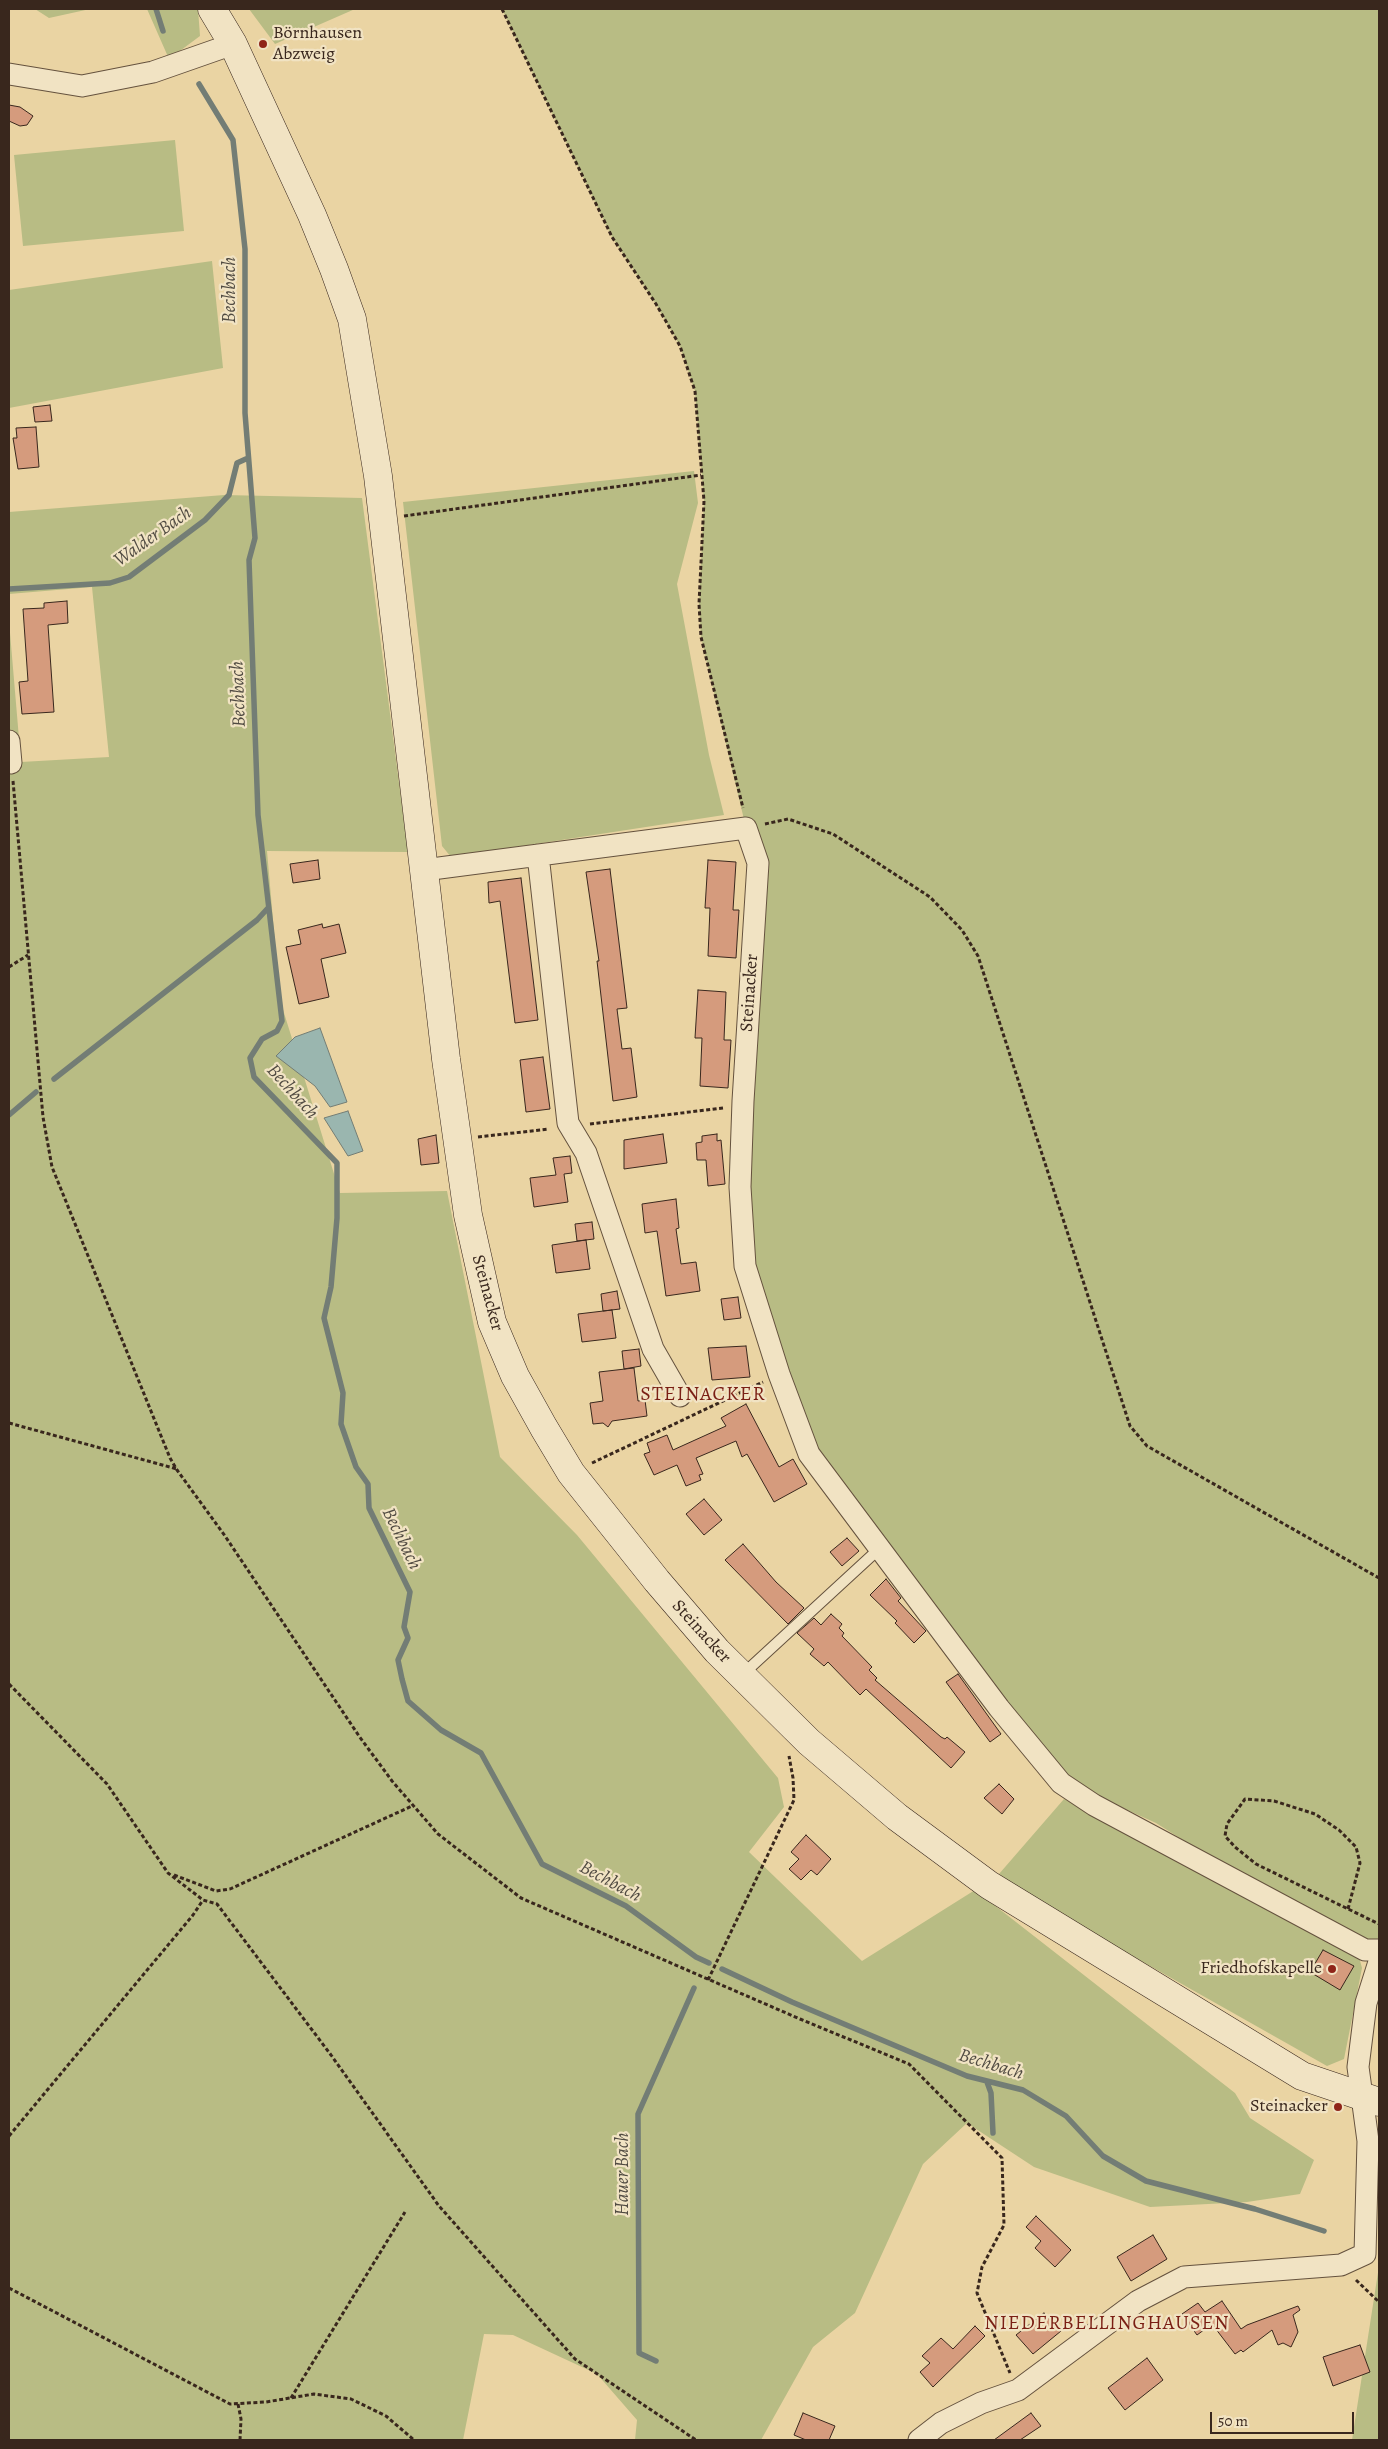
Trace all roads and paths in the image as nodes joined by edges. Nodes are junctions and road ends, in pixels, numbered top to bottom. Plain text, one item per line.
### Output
1 (212, 9) edge
2 (502, 9) edge
3 (233, 44) junction
4 (9, 74) edge
5 (701, 475) junction
6 (384, 519) junction
7 (9, 741) edge
8 (11, 764) joint
9 (746, 828) junction
10 (538, 855) junction
11 (424, 870) junction
12 (28, 955) junction
13 (9, 967) edge
14 (742, 1105) junction
15 (570, 1127) junction
16 (458, 1139) junction
17 (779, 1374) junction
18 (680, 1396) dead end
19 (9, 1423) edge
20 (177, 1470) junction
21 (571, 1472) junction
22 (880, 1548) junction
23 (1379, 1578) edge
24 (742, 1676) junction
25 (9, 1684) edge
26 (788, 1750) dead end
27 (412, 1806) junction
28 (168, 1873) junction
29 (203, 1900) junction
30 (1348, 1909) junction
31 (1379, 1924) edge
32 (1379, 1950) edge
33 (1379, 1962) edge
34 (708, 1980) junction
35 (1372, 2100) edge
36 (9, 2136) edge
37 (405, 2212) dead end
38 (1341, 2265) junction
39 (9, 2288) edge
40 (1379, 2302) edge
41 (1018, 2390) junction
42 (291, 2398) junction
43 (238, 2404) junction
44 (240, 2440) edge
45 (414, 2440) edge
46 (696, 2440) edge
47 (919, 2440) edge

1 - 3 main road, Steinacker
2 - 5 path
3 - 4 street
3 - 6 main road, Steinacker
5 - 6 path
5 - 9 path
6 - 11 main road, Steinacker
7 - 8 street
8 - 12 path
9 - 10 street
9 - 14 street, Steinacker
9 - 23 path
10 - 11 street
10 - 15 street
11 - 16 main road, Steinacker
12 - 13 path
12 - 20 path
14 - 15 path
14 - 17 street, Steinacker
15 - 16 path
15 - 18 street
16 - 21 main road, Steinacker
17 - 21 path
17 - 22 street, Steinacker
19 - 20 path
20 - 27 path
21 - 24 main road, Steinacker
22 - 24 lane
22 - 32 street, Steinacker
24 - 35 main road, Steinacker
25 - 28 path
26 - 34 path
27 - 28 path
27 - 34 path
28 - 29 path
29 - 36 path
29 - 46 path
30 - 30 path
30 - 31 path
33 - 35 street
34 - 41 path
35 - 38 street
37 - 42 path
38 - 40 path
38 - 41 street
39 - 43 path
41 - 47 street
42 - 43 path
42 - 45 path
43 - 44 path

